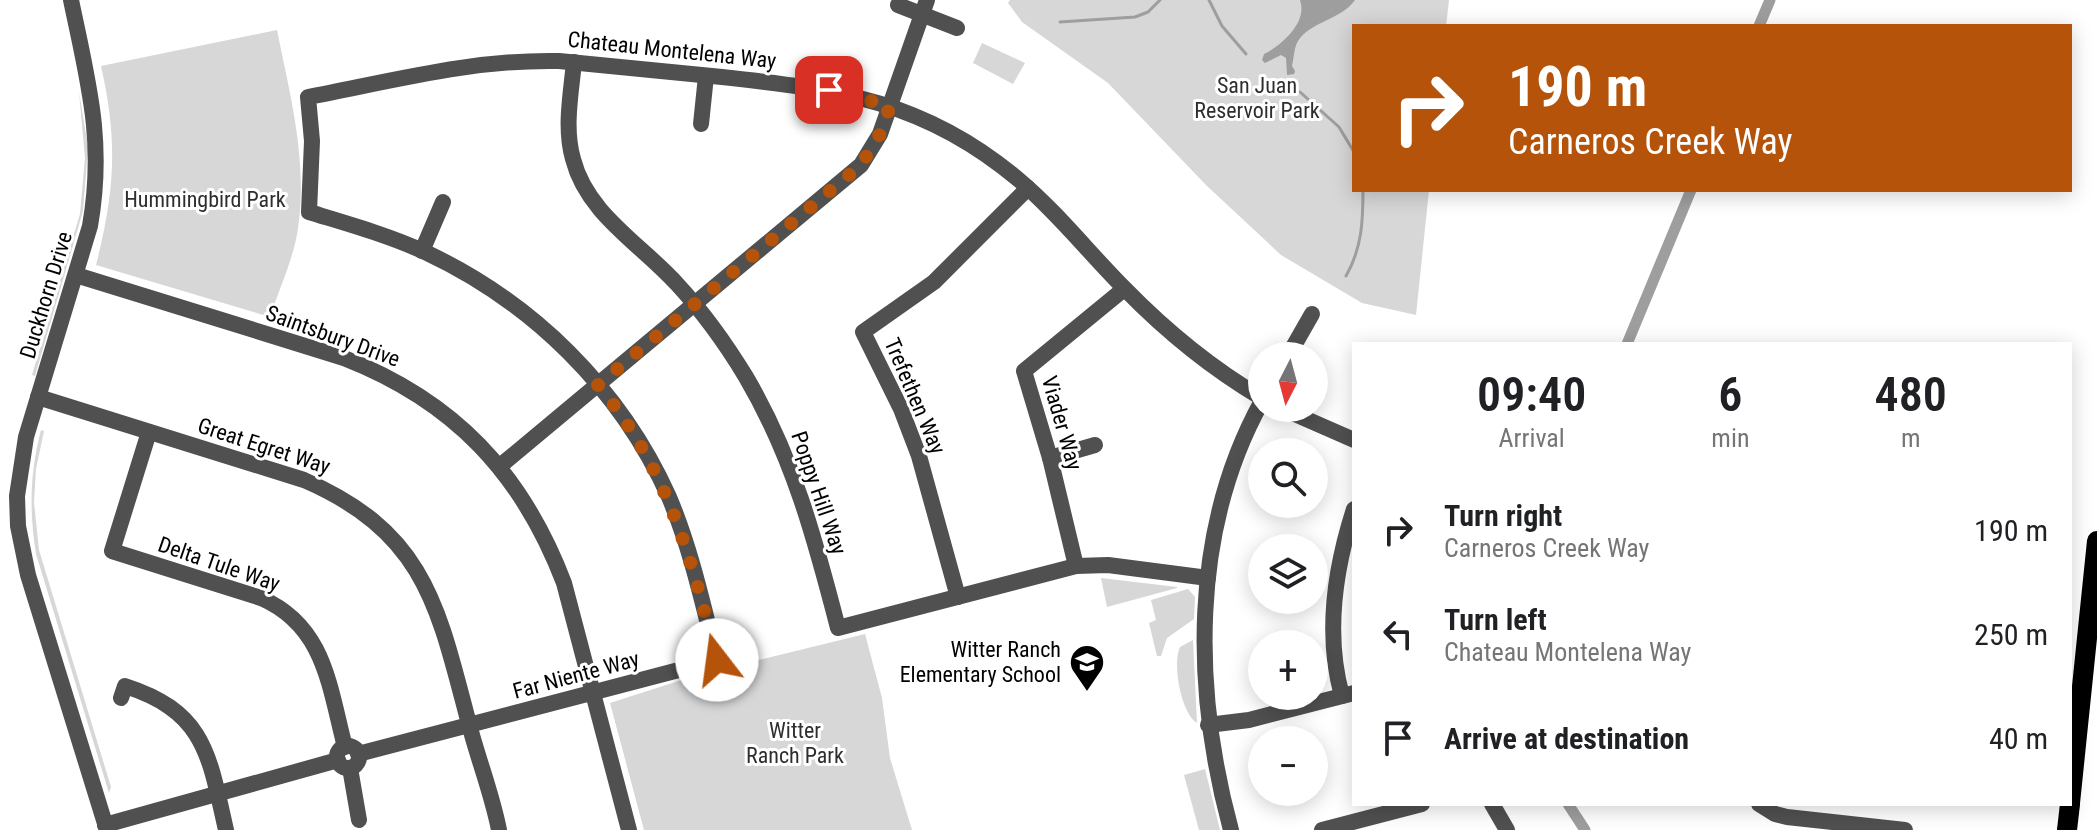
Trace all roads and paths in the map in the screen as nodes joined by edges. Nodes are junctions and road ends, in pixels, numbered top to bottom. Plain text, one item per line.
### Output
1 (71, 0) edge
2 (898, 5) dead end
3 (925, 7) edge
4 (957, 28) dead end
5 (574, 62) junction
6 (706, 76) junction
7 (308, 97) joint
8 (890, 106) junction
9 (701, 124) dead end
10 (1028, 188) junction
11 (443, 202) dead end
12 (422, 251) junction
13 (76, 275) junction
14 (1124, 289) junction
15 (695, 305) junction
16 (1312, 314) dead end
17 (1296, 342) edge
18 (598, 385) junction
19 (1248, 390) edge
20 (38, 397) junction
21 (1250, 422) edge
22 (1313, 422) edge
23 (149, 432) junction
24 (1352, 439) edge
25 (1095, 445) dead end
26 (1050, 458) junction
27 (500, 466) junction
28 (1352, 517) edge
29 (2097, 541) edge
30 (1076, 566) junction
31 (1208, 578) junction
32 (958, 597) junction
33 (2078, 649) edge
34 (593, 693) junction
35 (1348, 694) edge
36 (121, 698) dead end
37 (469, 725) junction
38 (1208, 725) junction
39 (348, 757) junction
40 (2072, 765) edge
41 (217, 792) junction
42 (1414, 806) edge
43 (1493, 806) edge
44 (1762, 806) edge
45 (2070, 806) edge
46 (359, 820) dead end
47 (106, 827) edge
48 (226, 830) edge
49 (499, 830) edge
50 (629, 830) edge
51 (1231, 830) edge
52 (1322, 830) edge
53 (1507, 830) edge
54 (1905, 830) edge
55 (2067, 830) edge

1 - 13 street, Duckhorn Drive
2 - 3 street
3 - 4 street
3 - 8 street
5 - 6 street, Chateau Montelena Way
5 - 7 street, Chateau Montelena Way
5 - 15 street, Poppy Hill Way
6 - 8 street, Chateau Montelena Way
6 - 9 street
7 - 12 street, Far Niente Way
8 - 10 street, Chateau Montelena Way
8 - 15 street
10 - 14 street, Chateau Montelena Way
10 - 32 street, Trefethen Way
11 - 12 street
12 - 18 street, Far Niente Way
13 - 20 street, Duckhorn Drive
13 - 27 street, Saintsbury Drive
14 - 19 street, Chateau Montelena Way
14 - 26 street, Viader Way
15 - 18 street
15 - 32 street, Poppy Hill Way
16 - 17 street
18 - 27 street
18 - 34 street, Far Niente Way
20 - 23 street, Great Egret Way
20 - 47 street, Duckhorn Drive
21 - 31 street
22 - 24 street
23 - 37 street, Great Egret Way
23 - 39 street, Delta Tule Way
25 - 26 street
26 - 30 street, Viader Way
27 - 34 street, Saintsbury Drive
28 - 35 street
29 - 33 main road
30 - 31 street, Poppy Hill Way
30 - 32 street, Poppy Hill Way
31 - 38 street
33 - 40 main road
34 - 37 street, Far Niente Way
34 - 50 street, Saintsbury Drive
35 - 38 street
36 - 41 street
37 - 39 street, Far Niente Way
37 - 49 street, Great Egret Way
38 - 51 street
39 - 41 street, Far Niente Way
39 - 46 street
41 - 47 street, Far Niente Way
41 - 48 street
42 - 52 street
43 - 53 street
44 - 54 street
45 - 55 main road

